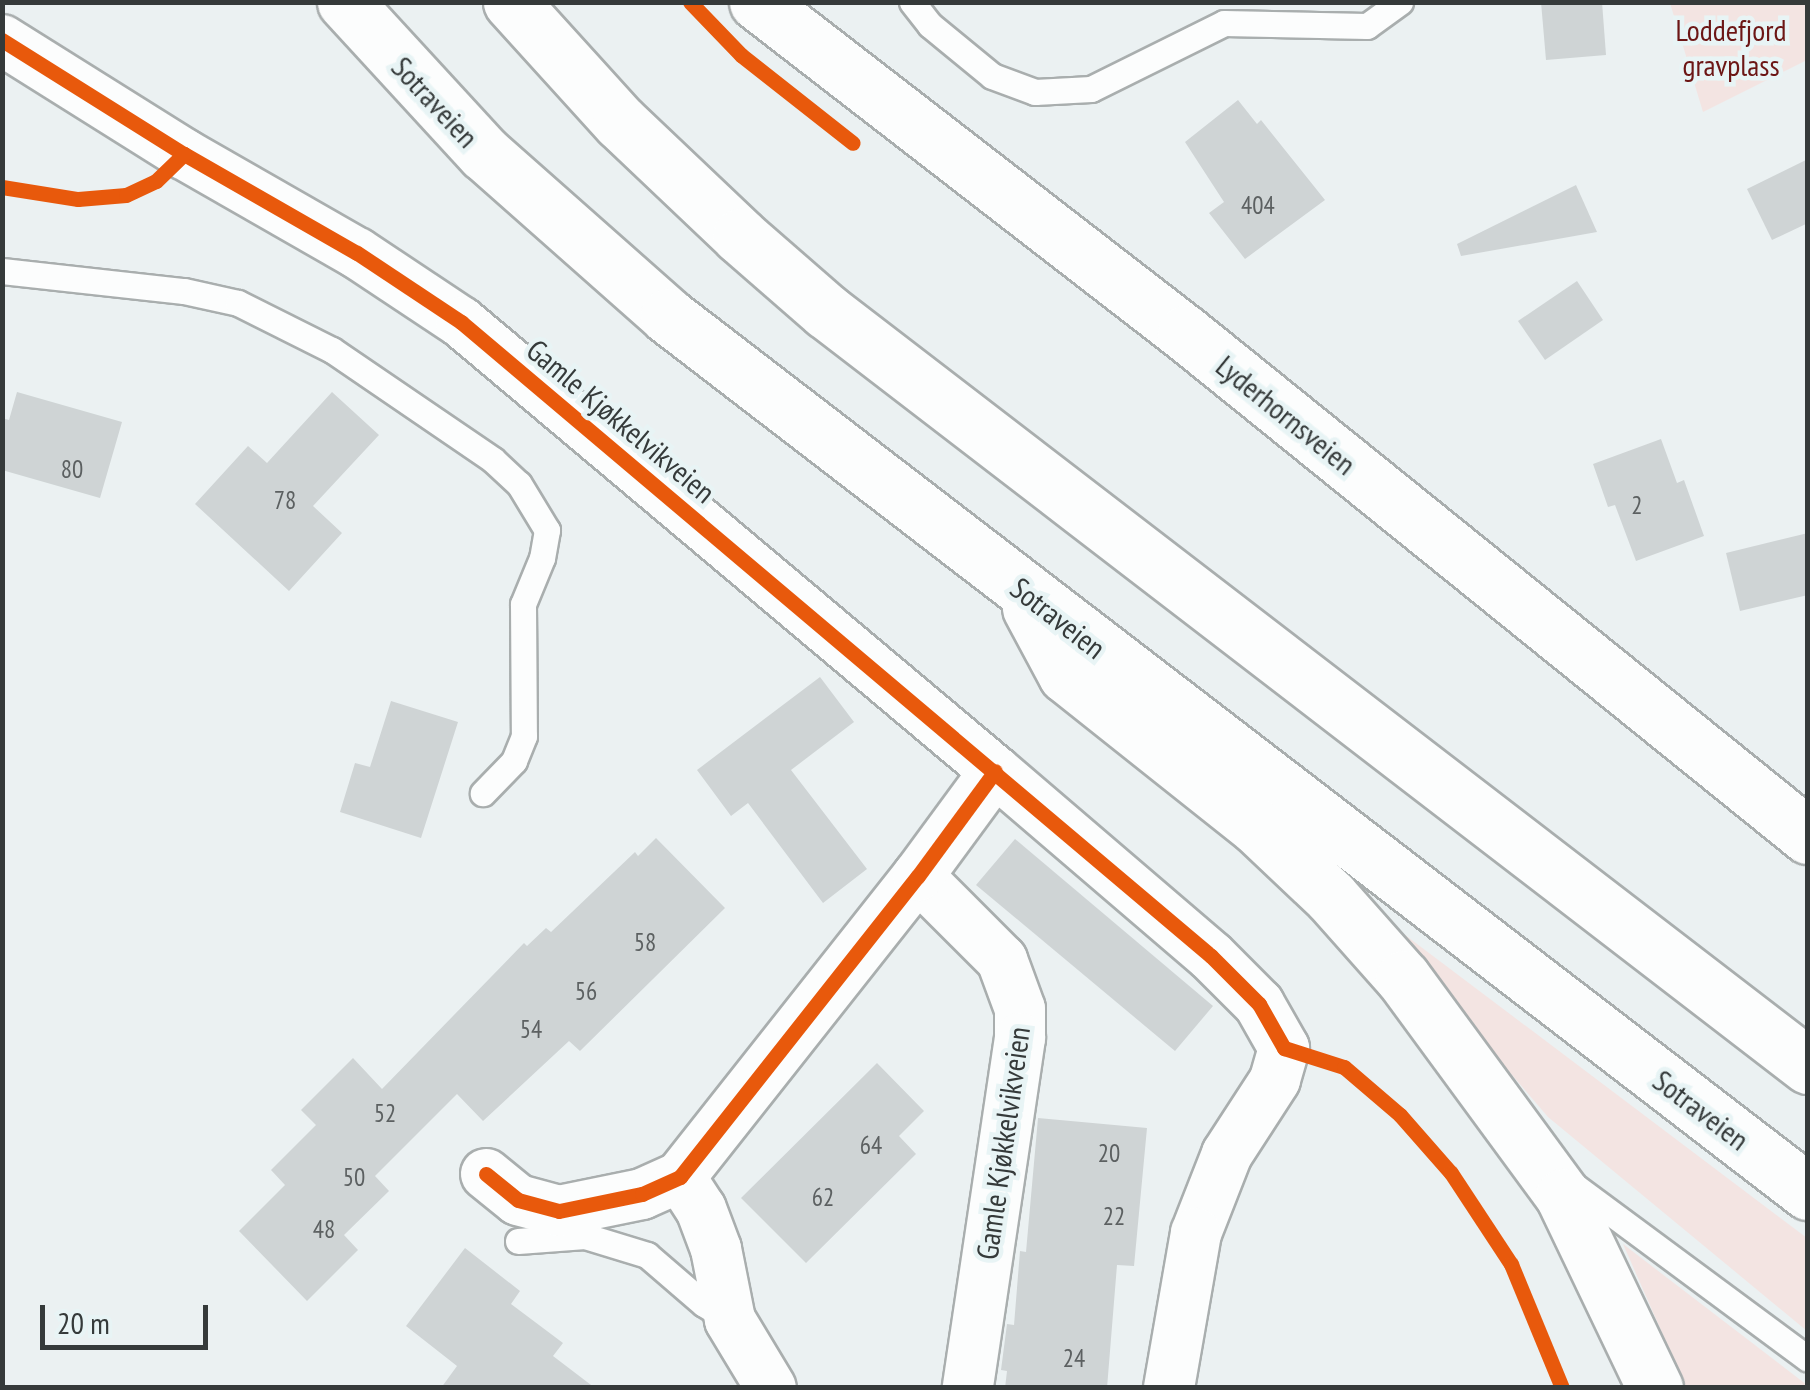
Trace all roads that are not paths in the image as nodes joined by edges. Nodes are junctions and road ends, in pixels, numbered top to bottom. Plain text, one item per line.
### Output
1 (345, 2) edge
2 (510, 2) edge
3 (757, 2) edge
4 (912, 2) edge
5 (1400, 2) edge
6 (2, 40) edge
7 (2, 272) edge
8 (1019, 588) junction
9 (995, 771) junction
10 (483, 794) dead end
11 (1808, 836) edge
12 (918, 876) junction
13 (1808, 1066) edge
14 (1540, 1162) junction
15 (486, 1174) dead end
16 (680, 1177) junction
17 (1808, 1192) edge
18 (518, 1241) dead end
19 (730, 1320) junction
20 (1808, 1359) edge
21 (771, 1388) edge
22 (968, 1388) edge
23 (1169, 1388) edge
24 (1655, 1388) edge

1 - 8 main road, Sotraveien
2 - 13 main road
3 - 11 main road, Lyderhornsveien
4 - 5 lane
6 - 9 street, Gamle Kjøkkelvikveien
7 - 10 lane
8 - 14 main road
8 - 17 main road, Sotraveien
9 - 12 street
9 - 23 street, Gamle Kjøkkelvikveien
12 - 16 street
12 - 22 street, Gamle Kjøkkelvikveien
14 - 20 lane
14 - 24 main road
15 - 16 street
16 - 19 street
18 - 19 lane
19 - 21 street

